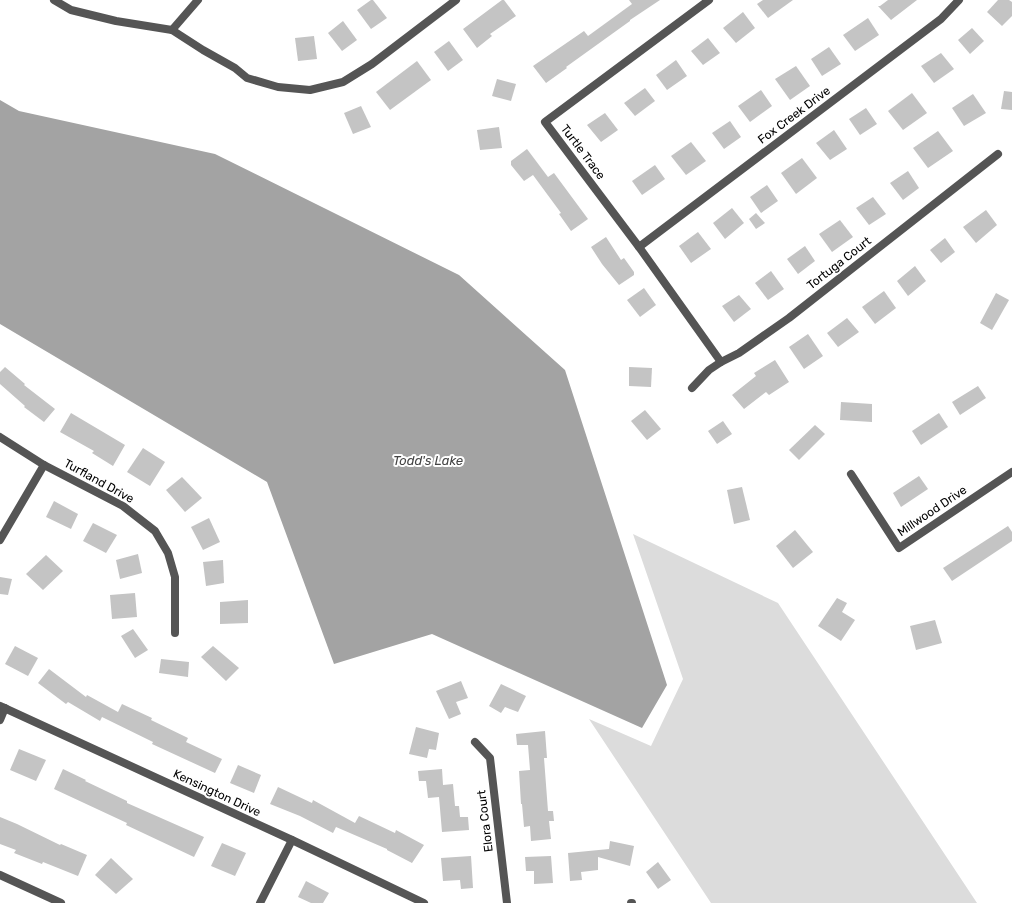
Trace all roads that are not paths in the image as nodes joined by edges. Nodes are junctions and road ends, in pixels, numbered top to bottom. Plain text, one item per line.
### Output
1 (54, 0) edge
2 (198, 0) edge
3 (456, 0) edge
4 (709, 0) edge
5 (959, 0) edge
6 (172, 30) junction
7 (998, 154) dead end
8 (639, 247) junction
9 (721, 362) junction
10 (692, 388) dead end
11 (0, 437) edge
12 (44, 465) junction
13 (1012, 472) edge
14 (851, 474) dead end
15 (0, 540) edge
16 (175, 633) dead end
17 (3, 707) edge
18 (0, 720) edge
19 (475, 742) dead end
20 (292, 840) junction
21 (0, 874) edge
22 (62, 903) edge
23 (260, 903) edge
24 (424, 903) edge
25 (507, 903) edge

1 - 6 street
2 - 6 street
3 - 6 street
4 - 8 street, Turtle Trace
5 - 8 street, Fox Creek Drive
7 - 9 street, Tortuga Court
8 - 9 street, Turtle Trace
9 - 10 street, Tortuga Court
11 - 12 street, Turfland Drive
12 - 15 street
12 - 16 street, Turfland Drive
13 - 14 street, Millwood Drive
17 - 18 street
17 - 20 street, Kensington Drive
19 - 25 street, Elora Court
20 - 23 street
20 - 24 street, Kensington Drive
21 - 22 street

